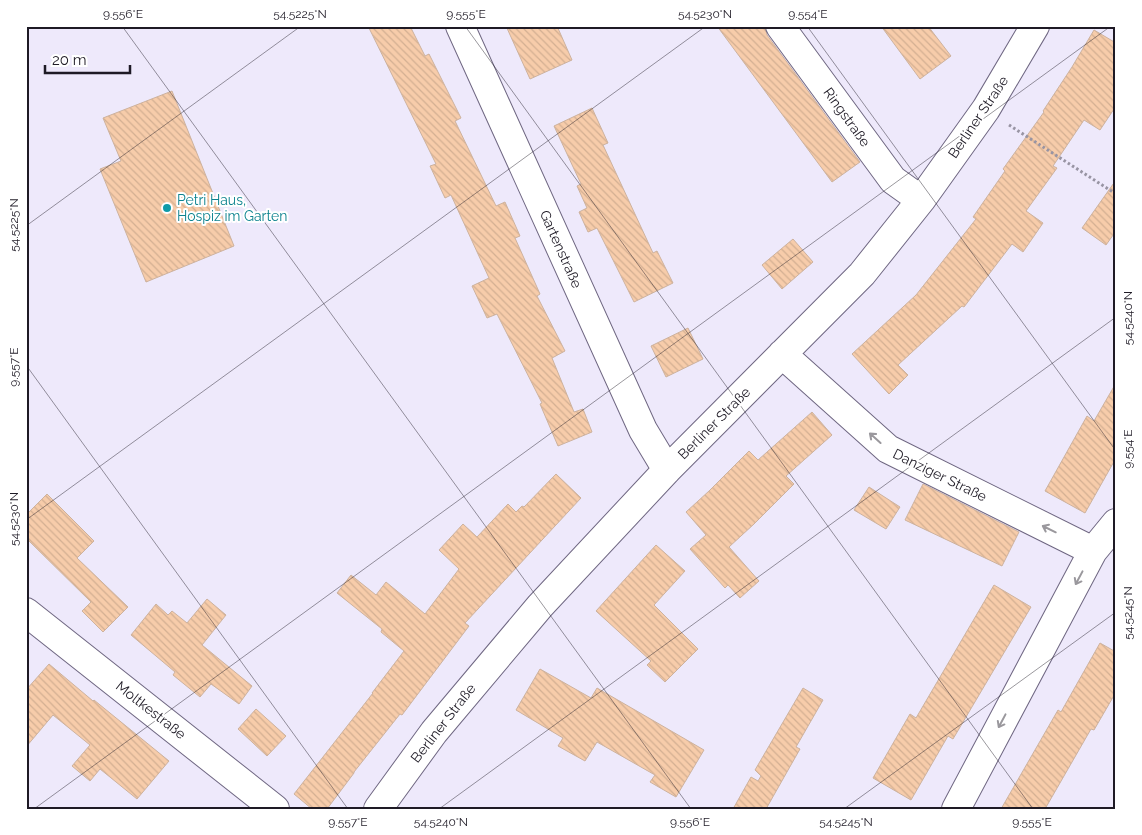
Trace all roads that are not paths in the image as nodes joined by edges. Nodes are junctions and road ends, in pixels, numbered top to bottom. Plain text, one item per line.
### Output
1 (460, 26) edge
2 (780, 26) edge
3 (1035, 26) edge
4 (921, 200) junction
5 (782, 354) junction
6 (667, 470) junction
7 (1116, 524) edge
8 (1093, 551) junction
9 (26, 612) edge
10 (275, 809) edge
11 (378, 809) edge
12 (956, 809) edge

1 - 6 street, Gartenstraße
2 - 4 street, Ringstraße
3 - 4 street, Berliner Straße
4 - 5 street, Berliner Straße
5 - 6 street, Berliner Straße
8 -> 5 street, Danziger Straße
6 - 11 street, Berliner Straße
7 - 8 street
8 -> 12 street
9 - 10 street, Moltkestraße

